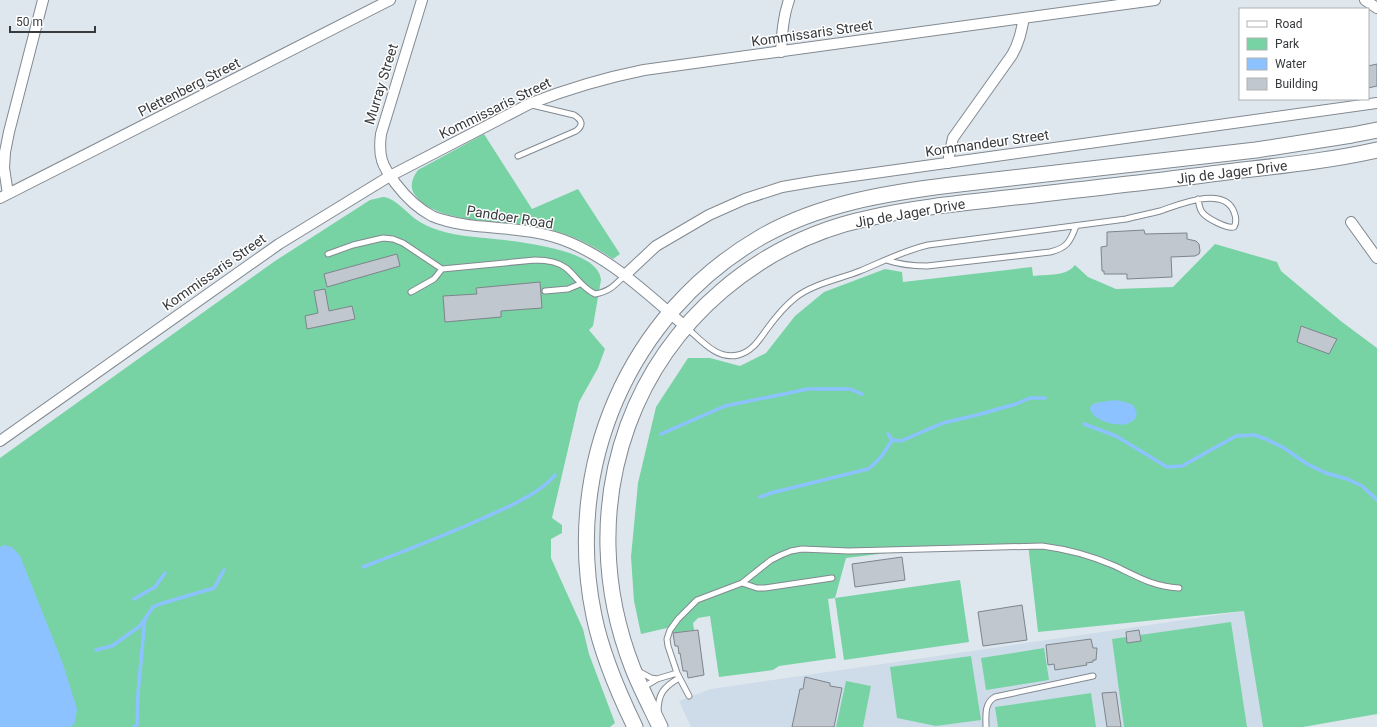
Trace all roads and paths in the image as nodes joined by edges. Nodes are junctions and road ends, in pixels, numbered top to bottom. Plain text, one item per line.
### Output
1 (43, 0) edge
2 (390, 0) edge
3 (422, 0) edge
4 (789, 0) edge
5 (1155, 0) edge
6 (1365, 0) edge
7 (1377, 8) edge
8 (1024, 18) junction
9 (781, 52) junction
10 (1377, 103) edge
11 (529, 104) junction
12 (1377, 130) edge
13 (1377, 150) edge
14 (518, 156) dead end
15 (949, 163) junction
16 (390, 176) junction
17 (4, 196) edge
18 (1198, 199) junction
19 (1351, 222) dead end
20 (1076, 226) junction
21 (328, 254) dead end
22 (1377, 258) edge
23 (886, 260) junction
24 (442, 269) junction
25 (625, 275) junction
26 (580, 284) junction
27 (546, 291) dead end
28 (411, 292) dead end
29 (669, 313) junction
30 (686, 327) junction
31 (0, 441) edge
32 (832, 578) dead end
33 (742, 583) junction
34 (1179, 588) dead end
35 (632, 667) junction
36 (678, 676) junction
37 (1093, 676) dead end
38 (657, 679) junction
39 (641, 689) junction
40 (689, 696) dead end
41 (635, 727) edge
42 (644, 727) edge
43 (660, 727) edge
44 (986, 727) edge

1 - 17 street
2 - 17 street, Plettenberg Street
3 - 16 street, Murray Street
4 - 9 street
5 - 8 street, Kommissaris Street
6 - 7 street
8 - 9 street, Kommissaris Street
8 - 15 street
9 - 11 street, Kommissaris Street
10 - 15 street, Kommandeur Street
11 - 14 lane
11 - 16 street, Kommissaris Street
12 - 29 main road, Jip de Jager Drive
13 - 30 main road, Jip de Jager Drive
15 - 25 street, Kommandeur Street
16 - 25 street, Pandoer Road
16 - 31 street, Kommissaris Street
18 - 18 lane
18 - 20 lane
19 - 22 street
20 - 23 lane
20 - 23 lane
21 - 24 lane
23 - 30 lane
24 - 26 lane
24 - 28 lane
25 - 26 lane
25 - 29 street, Pandoer Road
26 - 27 lane
29 - 30 street, Pandoer Road
29 - 41 main road, Jip de Jager Drive
30 - 35 main road, Jip de Jager Drive
32 - 33 lane
33 - 34 lane
33 - 36 lane
35 - 38 lane
35 - 39 main road, Jip de Jager Drive
36 - 38 lane
36 - 40 lane
36 - 43 lane
37 - 44 lane
38 - 39 lane
39 - 42 main road
39 - 43 main road, Jip de Jager Drive

